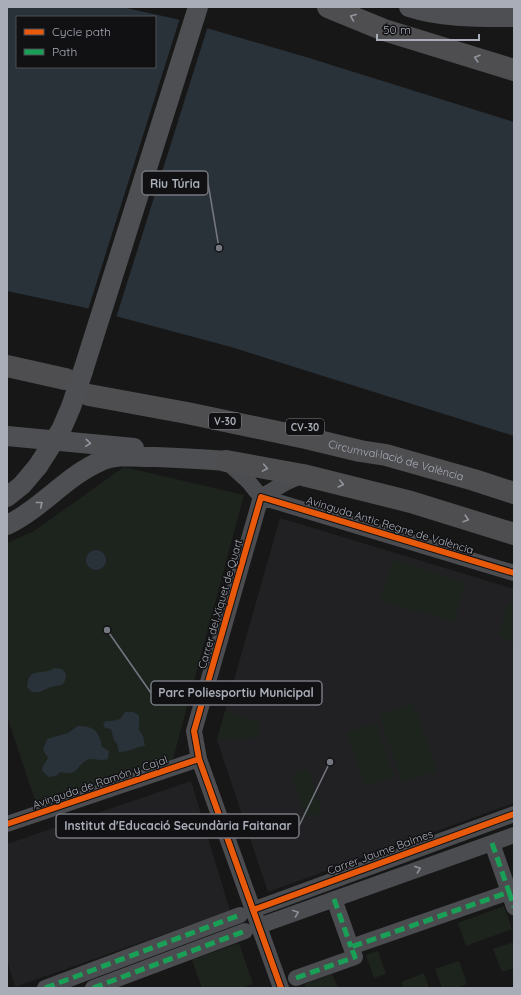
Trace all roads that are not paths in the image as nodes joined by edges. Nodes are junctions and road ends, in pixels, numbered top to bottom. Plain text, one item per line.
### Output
1 (198, 7) edge
2 (328, 7) edge
3 (408, 7) edge
4 (514, 17) edge
5 (514, 70) edge
6 (7, 366) edge
7 (7, 378) edge
8 (78, 384) junction
9 (7, 436) edge
10 (360, 451) junction
11 (194, 458) junction
12 (226, 461) junction
13 (303, 475) junction
14 (514, 485) edge
15 (514, 493) edge
16 (7, 497) edge
17 (261, 497) junction
18 (514, 504) edge
19 (7, 525) edge
20 (514, 534) edge
21 (514, 573) edge
22 (199, 759) junction
23 (514, 814) edge
24 (7, 824) edge
25 (514, 835) edge
26 (492, 843) junction
27 (334, 899) junction
28 (511, 899) edge
29 (246, 912) junction
30 (252, 928) junction
31 (351, 947) junction
32 (296, 978) dead end
33 (45, 988) edge
34 (93, 988) edge
35 (281, 988) edge

1 - 8 main road
5 -> 2 highway
3 - 4 main road
6 - 8 highway, CV-30
7 - 8 highway, Circumval·lació de València / V-30
8 - 10 highway, Circumval·lació de València / V-30
8 - 14 highway, CV-30
8 - 16 main road, bridge
9 -> 11 main road
10 - 15 highway, Circumval·lació de València / V-30
10 - 18 highway
11 - 12 main road
19 -> 11 main road
12 -> 13 highway
12 - 17 street
13 - 17 street
13 -> 20 highway
17 - 21 street, Avinguda Antic Regne de València
17 - 22 street, Carrer del Xiquet de Quart
22 - 24 street, Avinguda de Ramón y Cajal
22 - 29 street, Carrer del Xiquet de Quart
23 - 29 street, Carrer Jaume Balmes
25 - 26 street
27 -> 26 street
26 - 28 street
30 -> 27 street
27 - 31 street
28 - 31 street
29 - 30 street, Carrer del Xiquet de Quart
29 - 33 street, Carrer Jaume Balmes
30 - 34 street
30 - 35 street, Carrer del Xiquet de Quart
31 - 32 street

